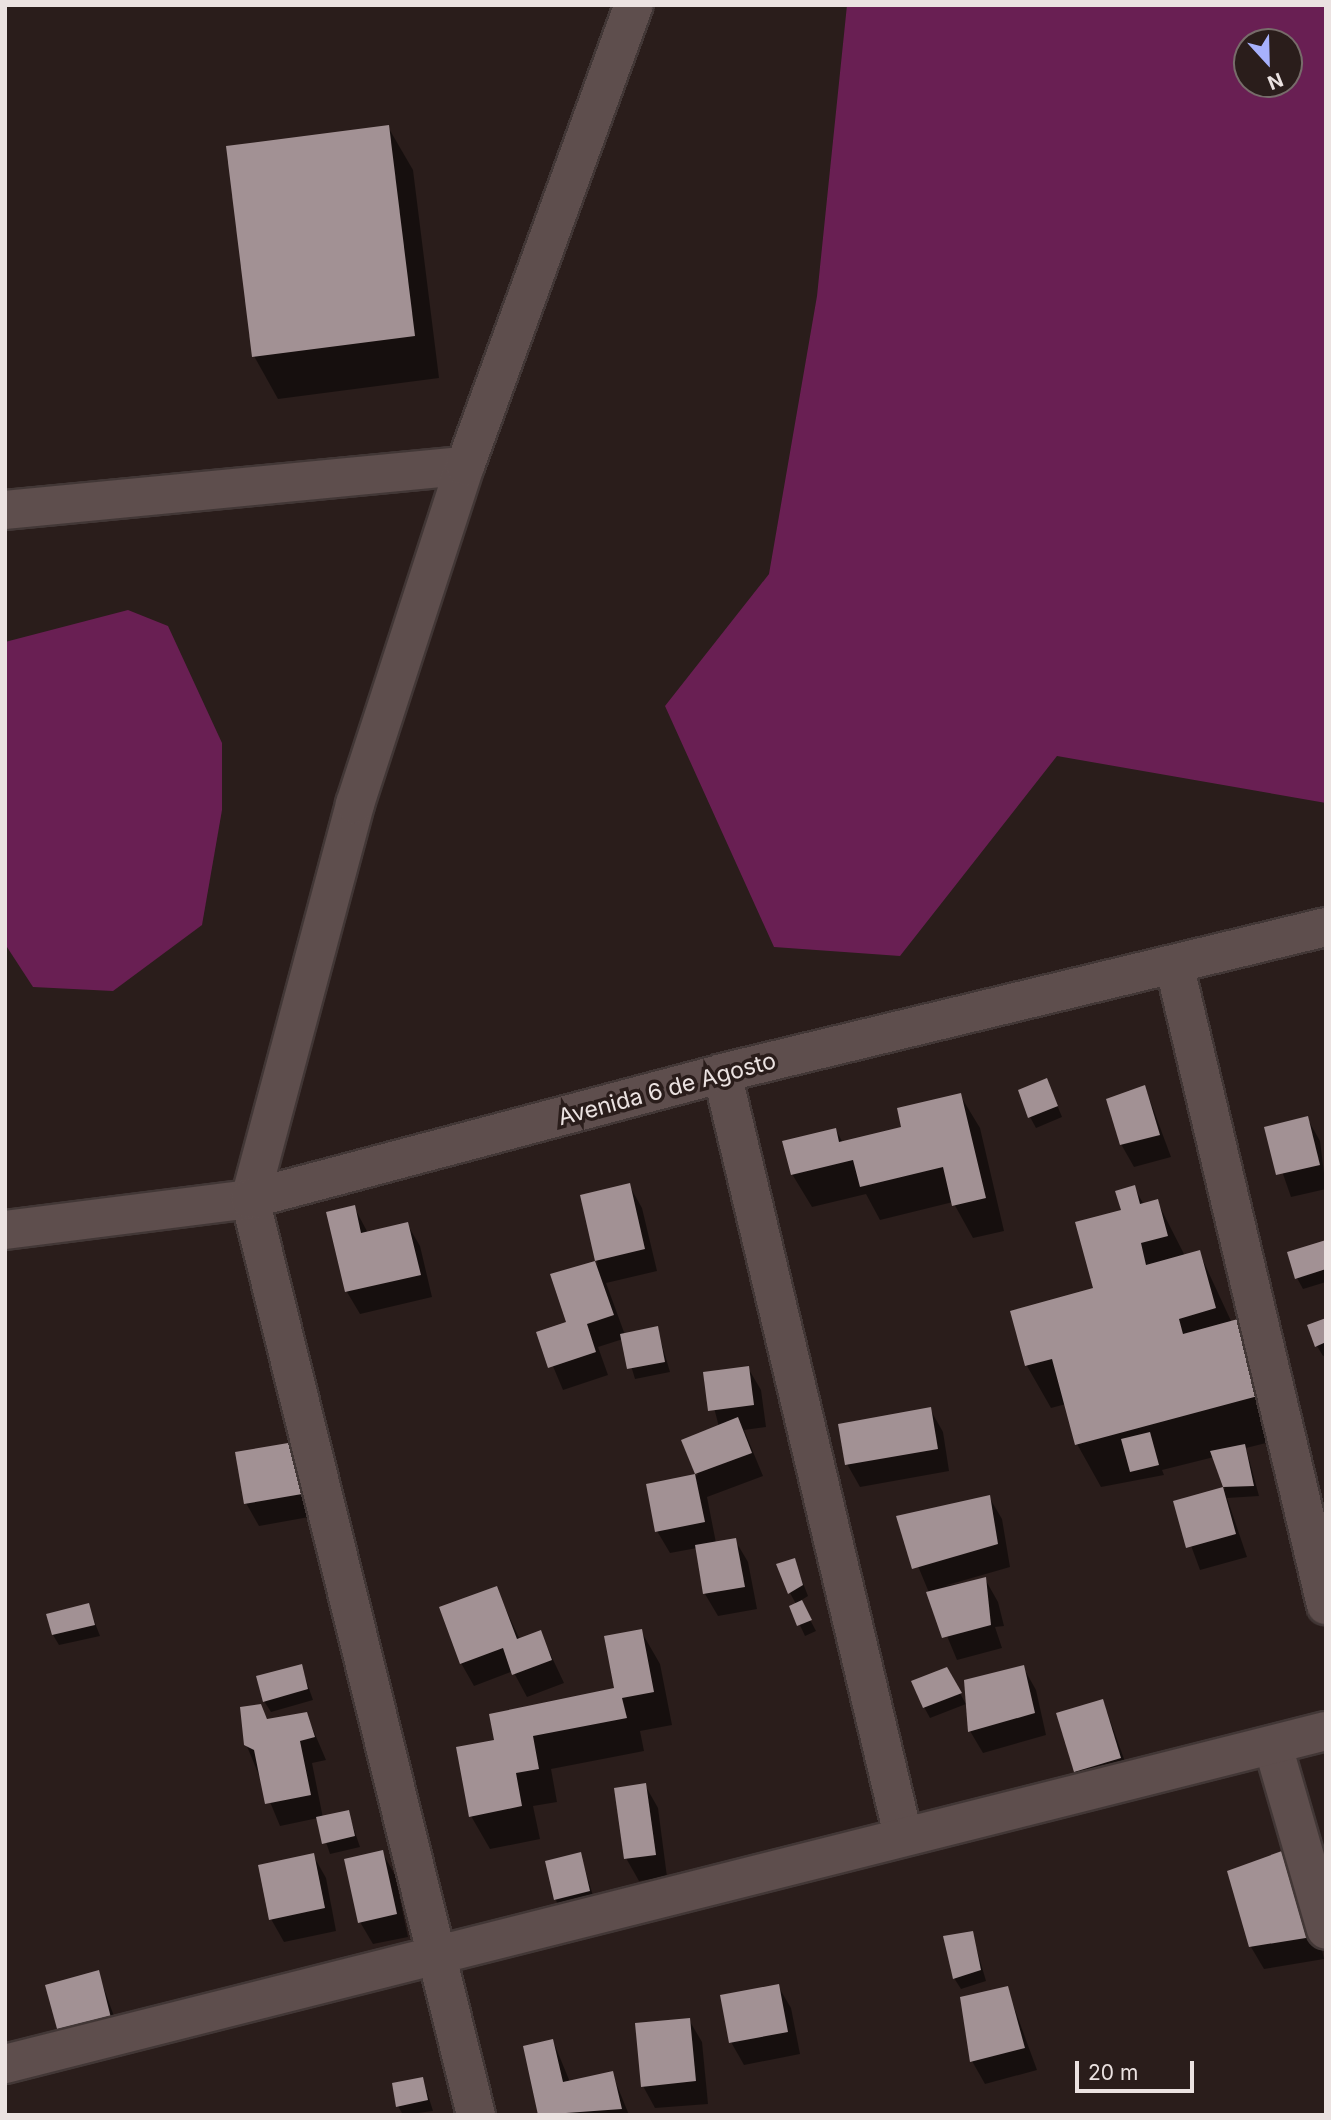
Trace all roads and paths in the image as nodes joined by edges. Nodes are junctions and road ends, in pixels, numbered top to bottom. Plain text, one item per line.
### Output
1 (634, 5) edge
2 (465, 466) junction
3 (5, 510) edge
4 (1326, 927) edge
5 (1174, 964) junction
6 (722, 1073) junction
7 (250, 1199) junction
8 (5, 1230) edge
9 (1326, 1605) edge
10 (1326, 1731) edge
11 (1273, 1746) junction
12 (903, 1835) junction
13 (1326, 1930) edge
14 (437, 1956) junction
15 (5, 2064) edge
16 (475, 2115) edge

1 - 2 street
2 - 3 street
2 - 7 street
4 - 5 street, Avenida 6 de Agosto
5 - 6 street, Avenida 6 de Agosto
5 - 9 street
6 - 7 street, Avenida 6 de Agosto
6 - 12 street
7 - 8 street, Avenida 6 de Agosto
7 - 14 street
10 - 11 street
11 - 12 street
11 - 13 street
12 - 14 street
14 - 15 street
14 - 16 street

